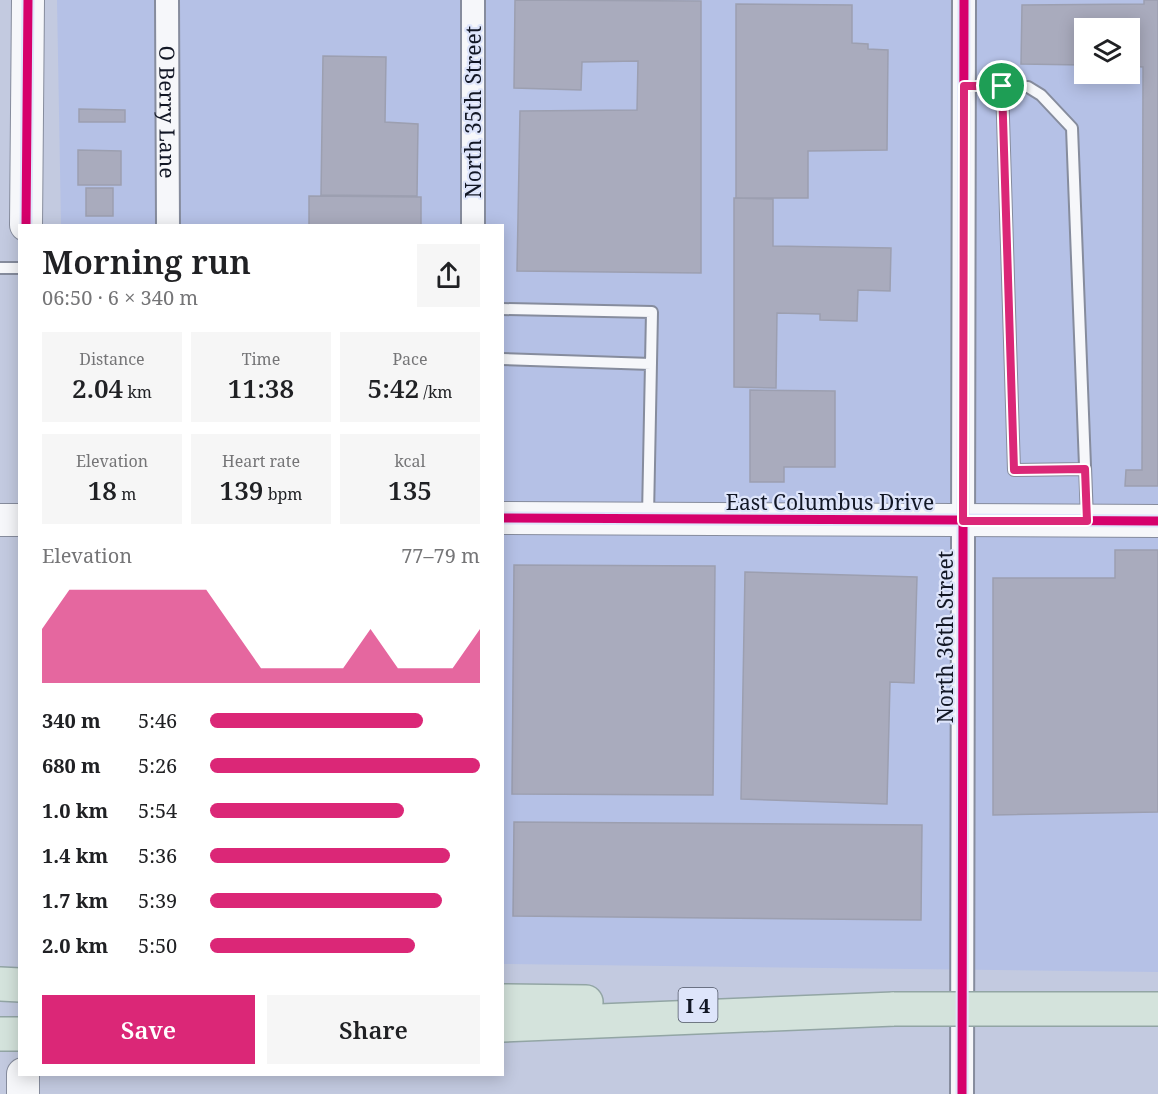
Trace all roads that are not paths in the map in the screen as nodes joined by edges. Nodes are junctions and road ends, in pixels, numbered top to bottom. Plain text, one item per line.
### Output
1 (28, 0) edge
2 (167, 0) edge
3 (473, 0) edge
4 (964, 0) edge
5 (964, 86) junction
6 (1002, 86) junction
7 (26, 224) edge
8 (168, 224) edge
9 (473, 224) edge
10 (0, 268) edge
11 (18, 268) edge
12 (504, 309) edge
13 (504, 359) edge
14 (651, 364) junction
15 (1085, 469) junction
16 (504, 518) edge
17 (648, 519) junction
18 (0, 520) edge
19 (18, 520) edge
20 (963, 521) junction
21 (1087, 521) junction
22 (1158, 521) edge
23 (0, 984) edge
24 (18, 985) edge
25 (504, 1001) edge
26 (894, 1009) junction
27 (1158, 1009) edge
28 (504, 1026) edge
29 (0, 1034) edge
30 (18, 1034) edge
31 (23, 1076) edge
32 (23, 1094) edge
33 (962, 1094) edge

1 - 7 main road
2 - 8 street, O Berry Lane
3 - 9 street, North 35th Street
4 - 5 street, North 36th Street
5 - 6 lane
5 - 20 street, North 36th Street
6 - 15 lane
6 - 15 lane
10 - 11 lane
12 - 14 lane
13 - 14 lane
14 - 17 lane
15 - 21 lane
16 - 17 main road, East Columbus Drive
17 - 20 main road, East Columbus Drive
18 - 19 main road
20 - 21 main road, East Columbus Drive
20 - 33 street, North 36th Street
21 - 22 main road, East Columbus Drive
23 - 24 highway
25 - 26 highway, I 4
26 - 27 highway, I 4, bridge
26 - 28 highway
29 - 30 highway
31 - 32 main road

